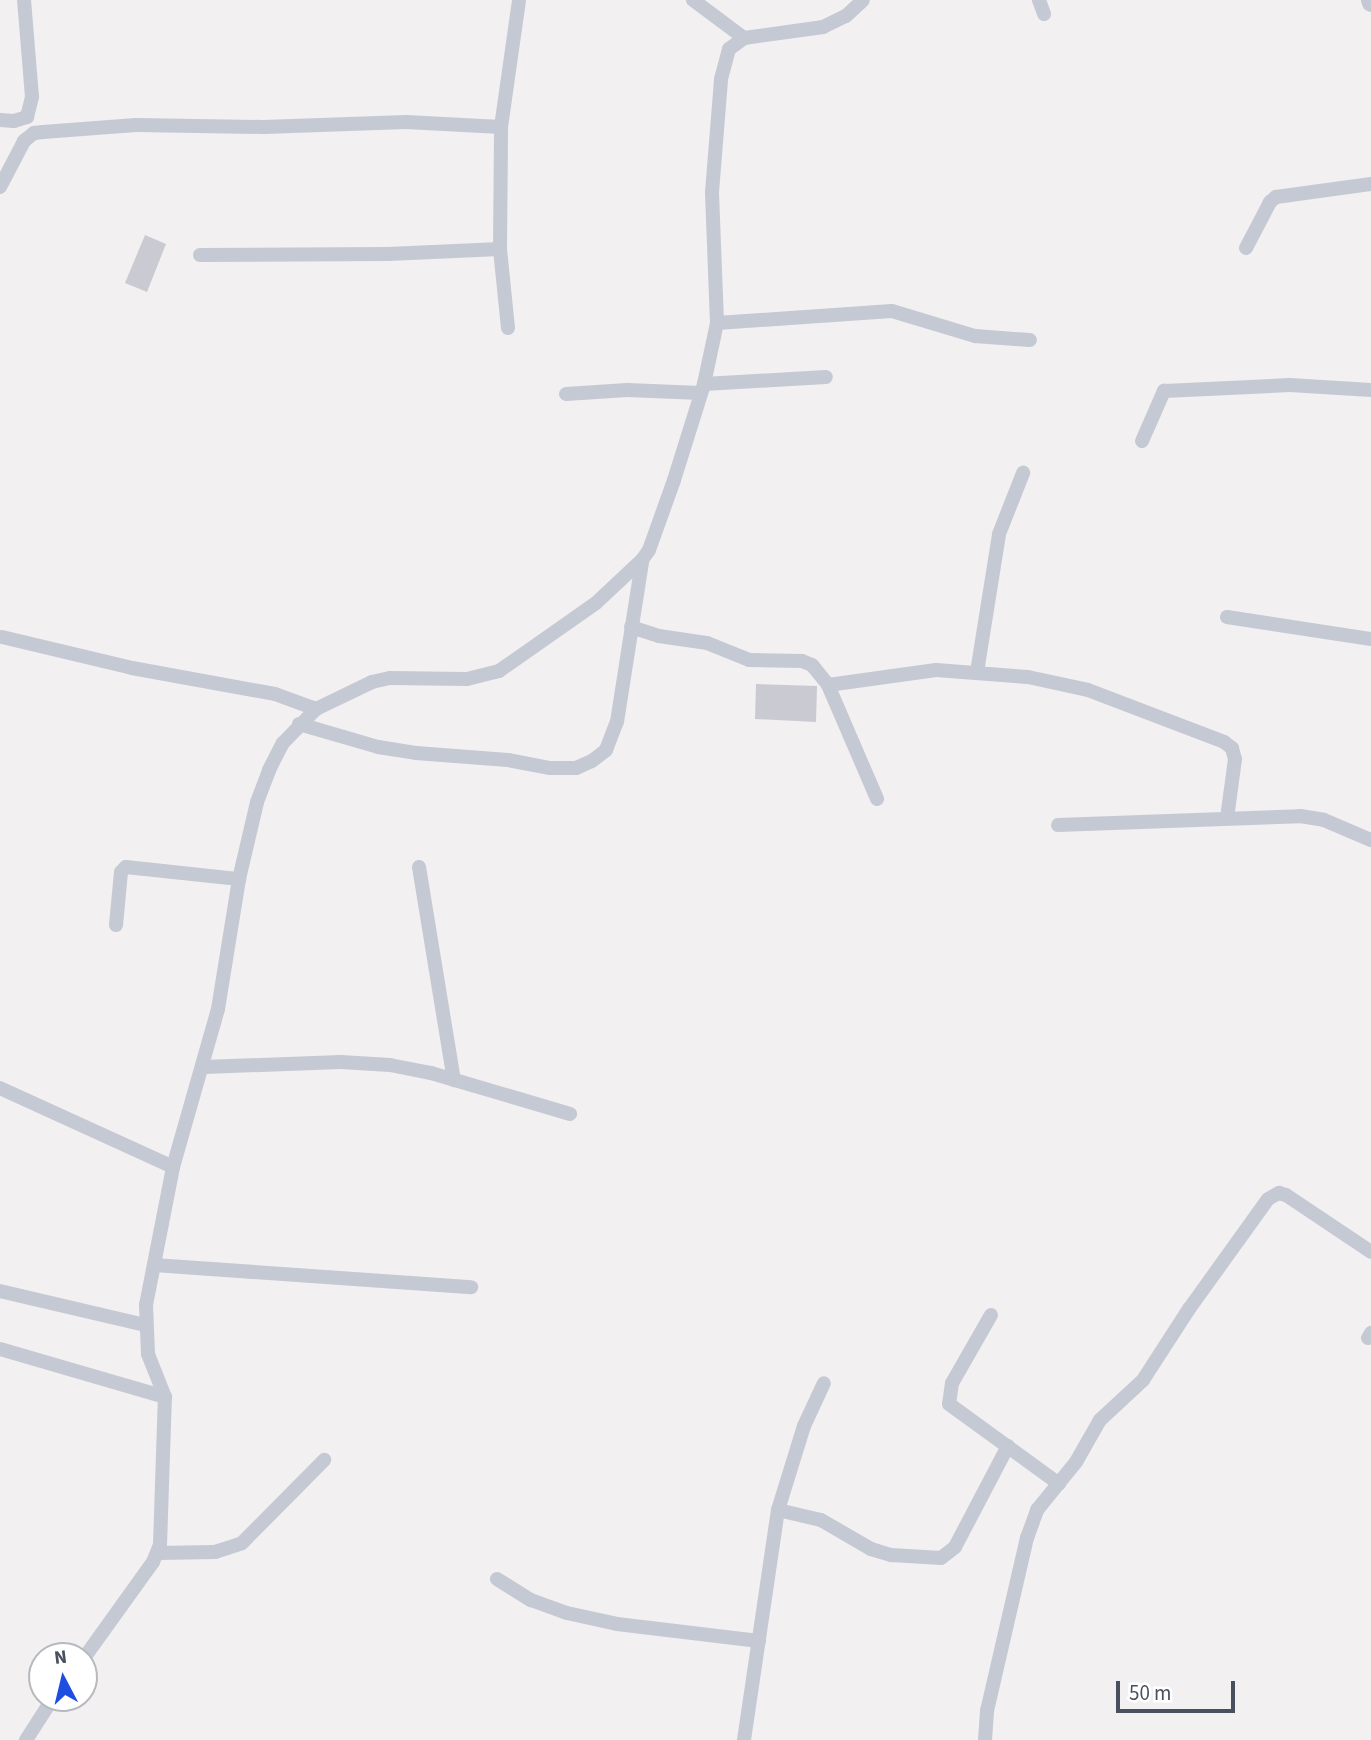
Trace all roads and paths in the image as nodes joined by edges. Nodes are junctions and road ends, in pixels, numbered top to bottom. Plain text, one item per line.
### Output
1 (24, 0) edge
2 (519, 0) edge
3 (693, 0) edge
4 (863, 0) edge
5 (744, 37) junction
6 (0, 120) edge
7 (501, 127) junction
8 (1371, 184) edge
9 (0, 187) edge
10 (1246, 248) dead end
11 (500, 249) junction
12 (200, 255) dead end
13 (717, 323) junction
14 (508, 328) dead end
15 (1030, 340) dead end
16 (826, 377) dead end
17 (702, 388) junction
18 (1371, 390) edge
19 (566, 394) dead end
20 (1142, 441) dead end
21 (1023, 474) dead end
22 (642, 560) junction
23 (1227, 617) dead end
24 (631, 627) junction
25 (2, 637) dead end
26 (1371, 639) edge
27 (977, 672) junction
28 (828, 685) junction
29 (316, 709) junction
30 (299, 724) junction
31 (877, 799) dead end
32 (1227, 818) junction
33 (1058, 825) dead end
34 (1371, 840) edge
35 (419, 867) dead end
36 (239, 879) junction
37 (116, 925) dead end
38 (204, 1068) junction
39 (454, 1080) junction
40 (0, 1088) edge
41 (570, 1114) dead end
42 (173, 1167) junction
43 (1371, 1252) edge
44 (154, 1265) junction
45 (471, 1286) dead end
46 (0, 1291) edge
47 (991, 1315) dead end
48 (145, 1325) junction
49 (0, 1349) edge
50 (824, 1383) dead end
51 (165, 1397) junction
52 (1008, 1446) junction
53 (324, 1460) dead end
54 (1059, 1485) junction
55 (778, 1510) junction
56 (158, 1553) junction
57 (497, 1579) dead end
58 (759, 1641) junction
59 (95, 1642) edge
60 (44, 1712) edge
61 (26, 1740) edge
62 (744, 1740) edge
63 (985, 1740) edge

1 - 6 street
2 - 7 street
3 - 5 street
4 - 5 street
5 - 13 street
7 - 9 street
7 - 11 street
8 - 10 street
11 - 12 street
11 - 14 street
13 - 15 street
13 - 17 street
16 - 17 street
17 - 19 street
17 - 22 street
18 - 20 street
21 - 27 street
22 - 24 street
22 - 29 street
23 - 26 street
24 - 28 street
24 - 30 street
25 - 29 street
27 - 28 street
27 - 32 street
28 - 31 street
29 - 30 street
30 - 36 street
32 - 33 street
32 - 34 street
35 - 39 street
36 - 37 street
36 - 38 street
38 - 39 street
38 - 42 street
39 - 41 street
40 - 42 street
42 - 44 street
43 - 54 street
44 - 45 street
44 - 48 street
46 - 48 street
47 - 52 street
48 - 51 street
49 - 51 street
50 - 55 street
51 - 56 street
52 - 54 street
52 - 55 street
53 - 56 street
54 - 63 street
55 - 58 street
56 - 59 street
57 - 58 street
58 - 62 street
60 - 61 street

